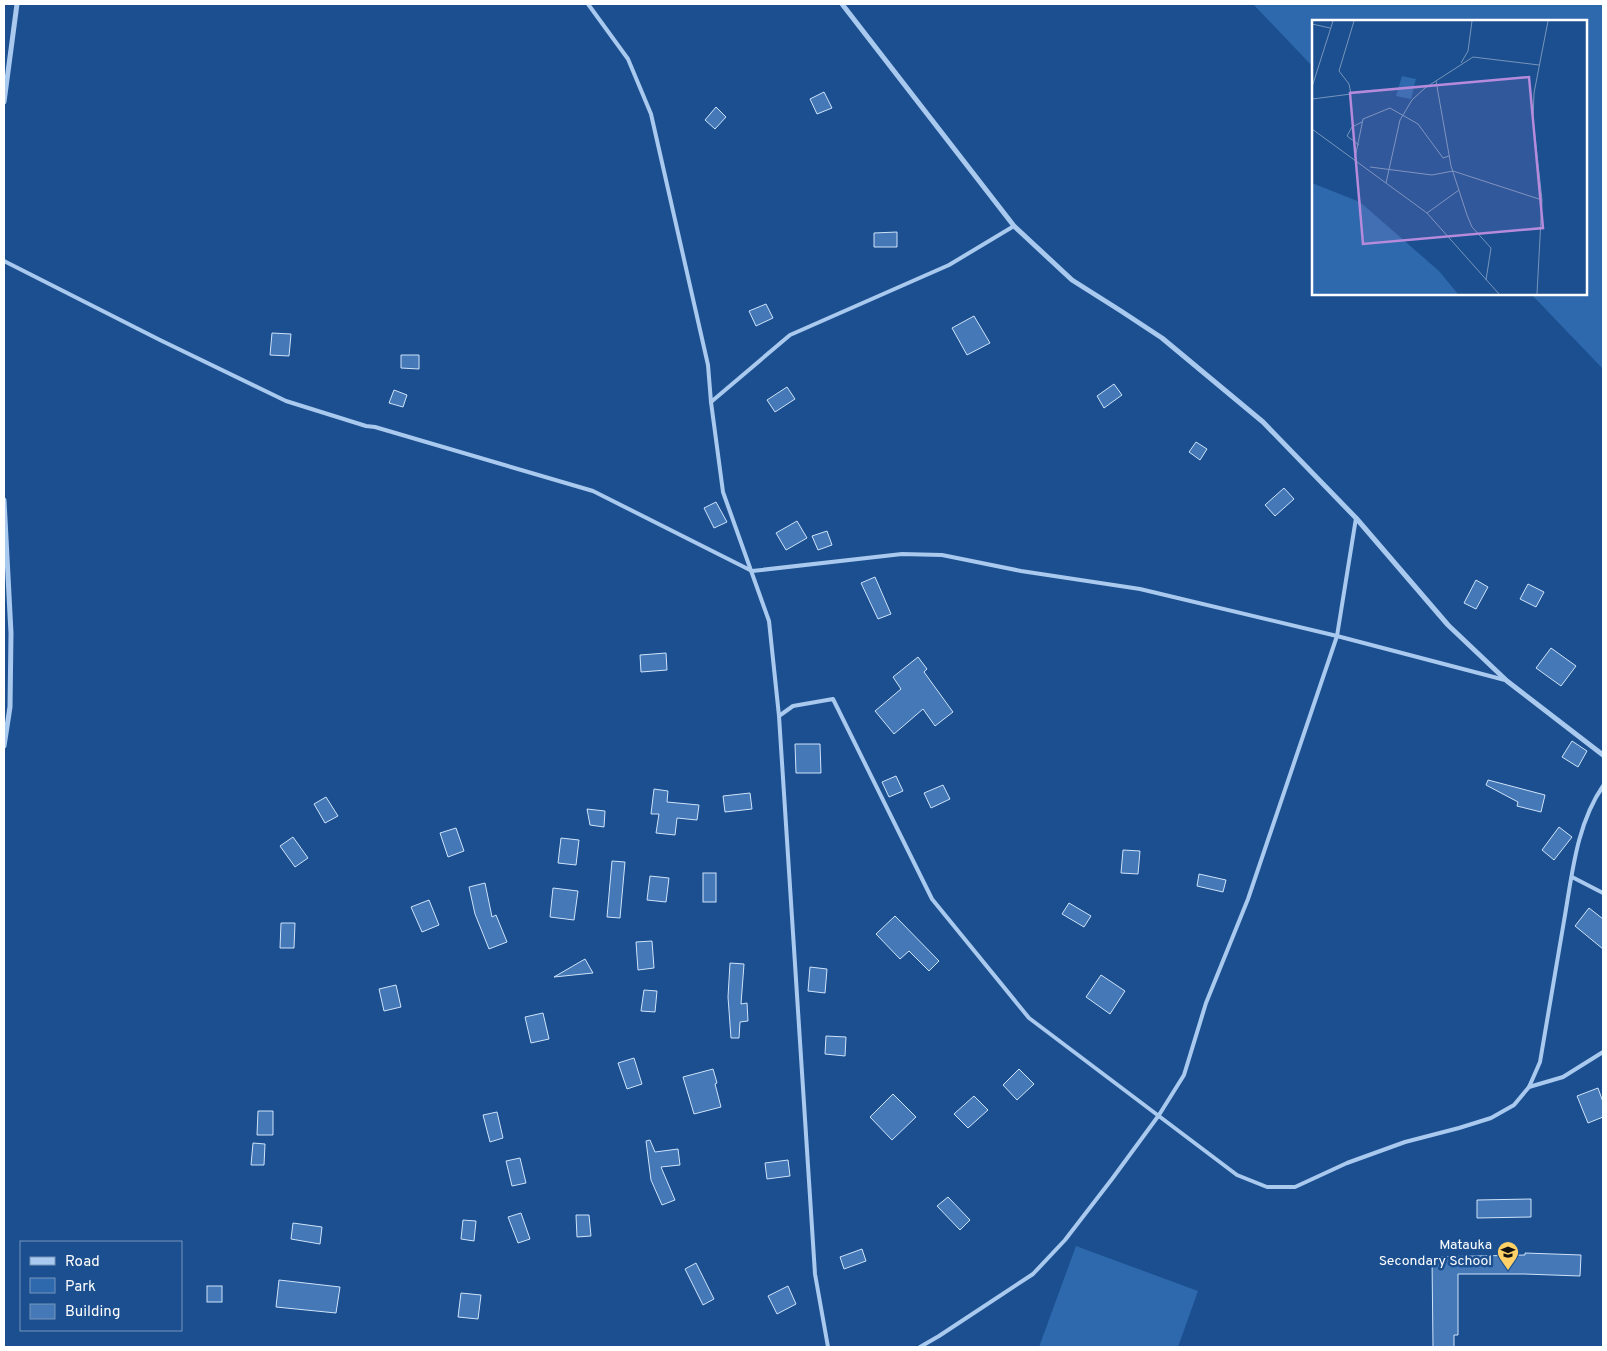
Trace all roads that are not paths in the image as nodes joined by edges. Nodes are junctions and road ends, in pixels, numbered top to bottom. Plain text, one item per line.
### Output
1 (17, 4) edge
2 (588, 4) edge
3 (842, 4) edge
4 (4, 102) edge
5 (1014, 226) junction
6 (4, 262) edge
7 (710, 402) junction
8 (4, 500) edge
9 (1356, 518) junction
10 (752, 571) junction
11 (1337, 636) junction
12 (1507, 681) junction
13 (779, 716) junction
14 (4, 746) edge
15 (1603, 755) edge
16 (1603, 786) edge
17 (1572, 877) junction
18 (1603, 893) edge
19 (1603, 1052) edge
20 (1529, 1087) junction
21 (1159, 1115) junction
22 (828, 1347) edge
23 (920, 1347) edge

1 - 4 street
2 - 7 lane
3 - 5 street
5 - 7 lane
5 - 9 street
6 - 10 lane
7 - 10 lane
8 - 14 street
9 - 11 lane
9 - 12 street
10 - 11 lane
10 - 13 lane
11 - 12 lane
11 - 21 lane
12 - 15 street
13 - 21 lane
13 - 22 lane
16 - 17 lane
17 - 18 lane
17 - 20 lane
19 - 20 lane
20 - 21 lane
21 - 23 lane

